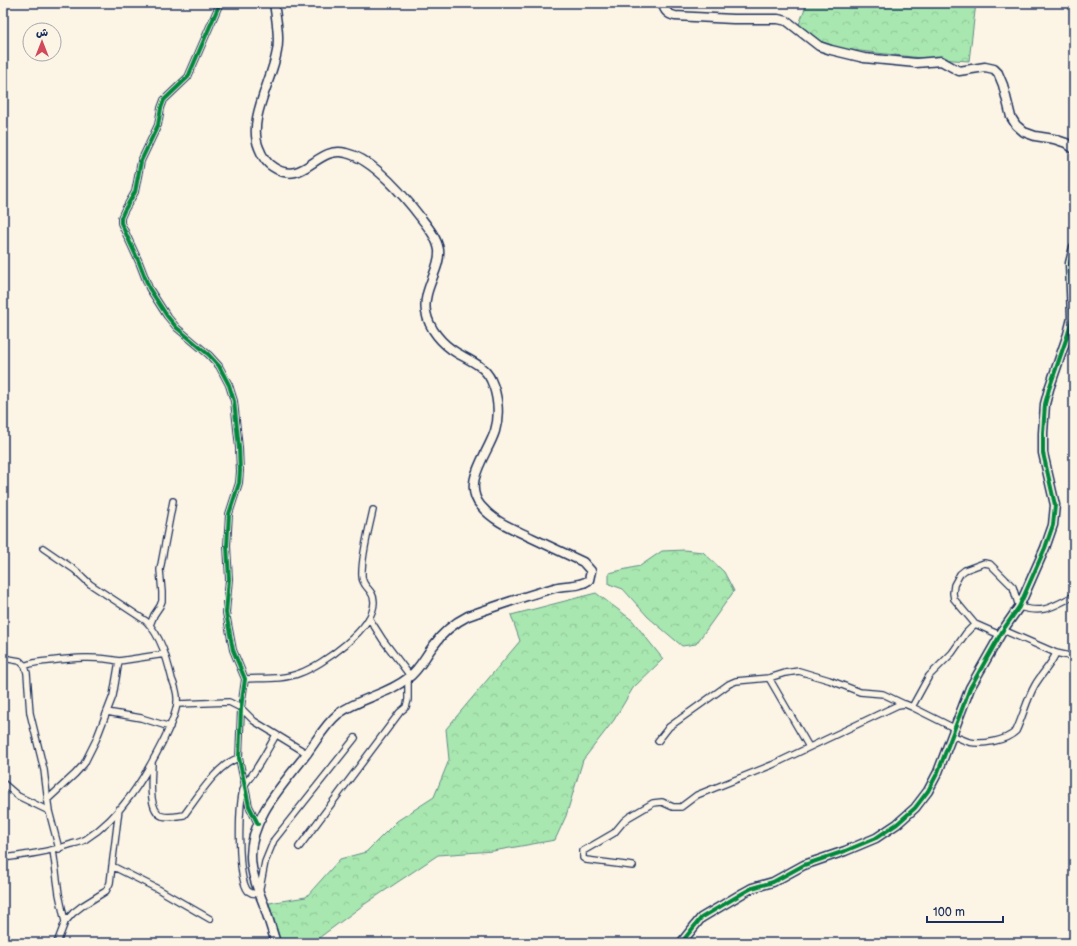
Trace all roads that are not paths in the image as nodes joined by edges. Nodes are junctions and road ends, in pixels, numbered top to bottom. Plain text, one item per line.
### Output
1 (220, 3) edge
2 (274, 3) edge
3 (662, 3) edge
4 (1074, 149) edge
5 (1074, 246) edge
6 (172, 501) dead end
7 (374, 510) dead end
8 (43, 548) dead end
9 (1074, 596) edge
10 (1019, 607) junction
11 (369, 618) junction
12 (975, 624) junction
13 (150, 625) junction
14 (1001, 632) junction
15 (1056, 653) junction
16 (165, 654) junction
17 (1074, 657) edge
18 (3, 658) edge
19 (119, 661) junction
20 (24, 666) junction
21 (245, 678) junction
22 (409, 678) junction
23 (769, 678) junction
24 (178, 704) junction
25 (905, 704) junction
26 (912, 707) junction
27 (241, 708) junction
28 (107, 712) junction
29 (170, 727) junction
30 (952, 731) junction
31 (276, 734) junction
32 (355, 738) dead end
33 (658, 741) dead end
34 (809, 747) junction
35 (308, 754) junction
36 (239, 758) junction
37 (152, 762) junction
38 (3, 783) edge
39 (244, 785) junction
40 (47, 800) junction
41 (119, 809) junction
42 (48, 811) junction
43 (258, 824) junction
44 (299, 847) dead end
45 (56, 849) junction
46 (3, 858) edge
47 (112, 866) junction
48 (633, 866) dead end
49 (259, 893) junction
50 (210, 919) dead end
51 (65, 922) junction
52 (57, 943) edge
53 (276, 943) edge
54 (681, 943) edge

1 - 21 street
2 - 22 main road
3 - 4 main road
5 - 10 main road
6 - 13 street
7 - 11 street
8 - 13 street
9 - 10 street
10 - 12 street
10 - 14 main road
11 - 21 street
11 - 22 street
12 - 14 street
12 - 26 street
13 - 16 street
14 - 15 street
14 - 30 main road
15 - 17 street
15 - 30 street
16 - 19 street
16 - 24 street
18 - 20 street
19 - 20 street
19 - 28 street
20 - 40 street
21 - 27 street
22 - 35 main road
22 - 44 street
23 - 25 street
23 - 33 street
23 - 34 street
24 - 27 street
24 - 29 street
25 - 26 street
25 - 34 street
26 - 30 street
27 - 31 street
27 - 36 street
28 - 29 street
28 - 40 street
29 - 37 street
30 - 54 main road
31 - 35 street
31 - 39 street
32 - 49 street
34 - 48 street
35 - 43 main road
36 - 37 street
36 - 39 street
37 - 41 street
38 - 42 street
39 - 43 street
39 - 49 street
40 - 42 street
41 - 45 street
41 - 47 street
42 - 45 street
43 - 49 main road
45 - 46 street
45 - 51 street
47 - 50 street
47 - 51 street
49 - 53 main road
51 - 52 street

